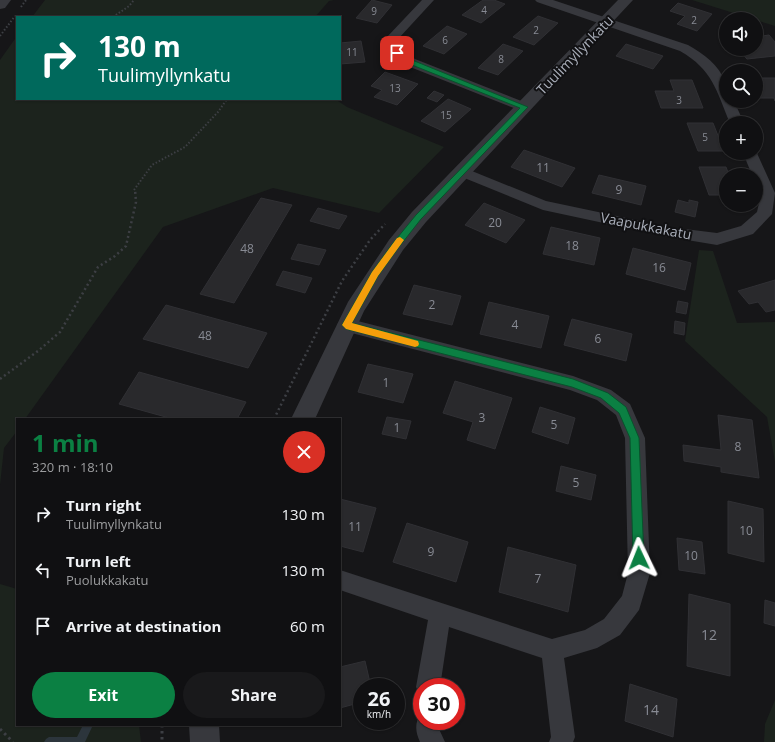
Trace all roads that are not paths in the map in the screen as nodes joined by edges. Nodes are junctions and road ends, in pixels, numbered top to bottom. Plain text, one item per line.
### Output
1 (4, 0) edge
2 (428, 0) edge
3 (541, 0) edge
4 (626, 0) edge
5 (0, 5) edge
6 (606, 22) junction
7 (719, 82) edge
8 (524, 107) junction
9 (753, 160) edge
10 (462, 172) junction
11 (346, 325) junction
12 (303, 418) edge
13 (341, 580) edge
14 (440, 613) junction
15 (552, 650) junction
16 (429, 678) edge
17 (204, 726) edge
18 (427, 730) edge
19 (205, 742) edge
20 (433, 742) edge
21 (561, 742) edge

1 - 5 street
2 - 8 street
3 - 6 street
4 - 6 street, Tuulimyllynkatu
6 - 7 street
6 - 8 street, Tuulimyllynkatu
8 - 10 street, Tuulimyllynkatu
9 - 10 street, Vaapukkakatu
10 - 11 street, Tuulimyllynkatu
11 - 12 street, Tuulimyllynkatu
11 - 15 street
13 - 14 street
14 - 15 street
14 - 16 street
15 - 21 street
17 - 19 street
18 - 20 street

